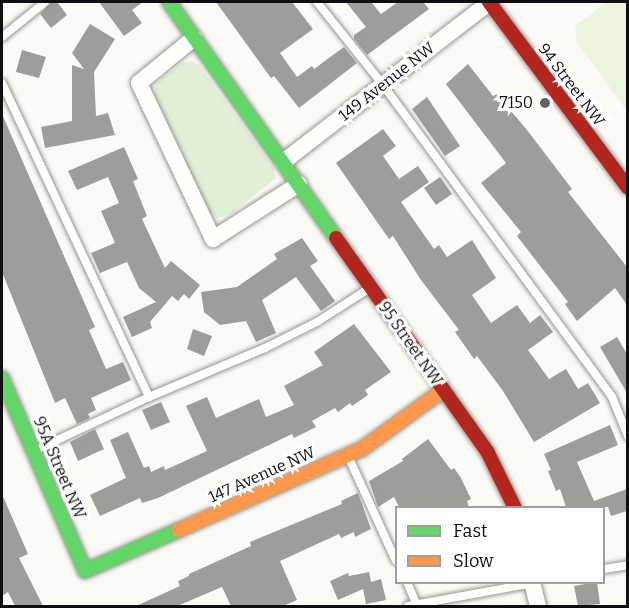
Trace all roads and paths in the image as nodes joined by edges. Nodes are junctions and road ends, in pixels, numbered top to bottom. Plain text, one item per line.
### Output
1 (45, 2) edge
2 (169, 2) edge
3 (317, 2) edge
4 (489, 2) edge
5 (2, 37) edge
6 (194, 38) junction
7 (2, 83) edge
8 (383, 85) junction
9 (283, 162) junction
10 (299, 184) junction
11 (627, 188) edge
12 (370, 288) junction
13 (2, 378) edge
14 (442, 391) junction
15 (149, 397) junction
16 (627, 436) edge
17 (33, 451) junction
18 (348, 456) junction
19 (514, 506) edge
20 (395, 559) edge
21 (627, 565) edge
22 (605, 569) edge
23 (86, 571) joint
24 (407, 584) edge
25 (529, 584) edge
26 (534, 584) edge
27 (412, 606) edge
28 (538, 606) edge

1 - 5 lane
2 - 6 street, 95 Street NW
3 - 8 lane
4 - 8 street, 149 Avenue NW
4 - 11 street, 94 Street NW
6 - 9 street, 95 Street NW
6 - 10 street
7 - 15 lane
8 - 9 street, 149 Avenue NW
8 - 16 lane
9 - 10 street, 95 Street NW
10 - 12 street, 95 Street NW
12 - 14 street, 95 Street NW
12 - 15 lane
13 - 17 street, 95A Street NW
14 - 18 street, 147 Avenue NW
14 - 19 street, 95 Street NW
15 - 17 lane
17 - 23 street, 95A Street NW
18 - 20 lane
18 - 23 street, 147 Avenue NW
21 - 22 lane
24 - 27 lane
25 - 27 lane
26 - 28 street

